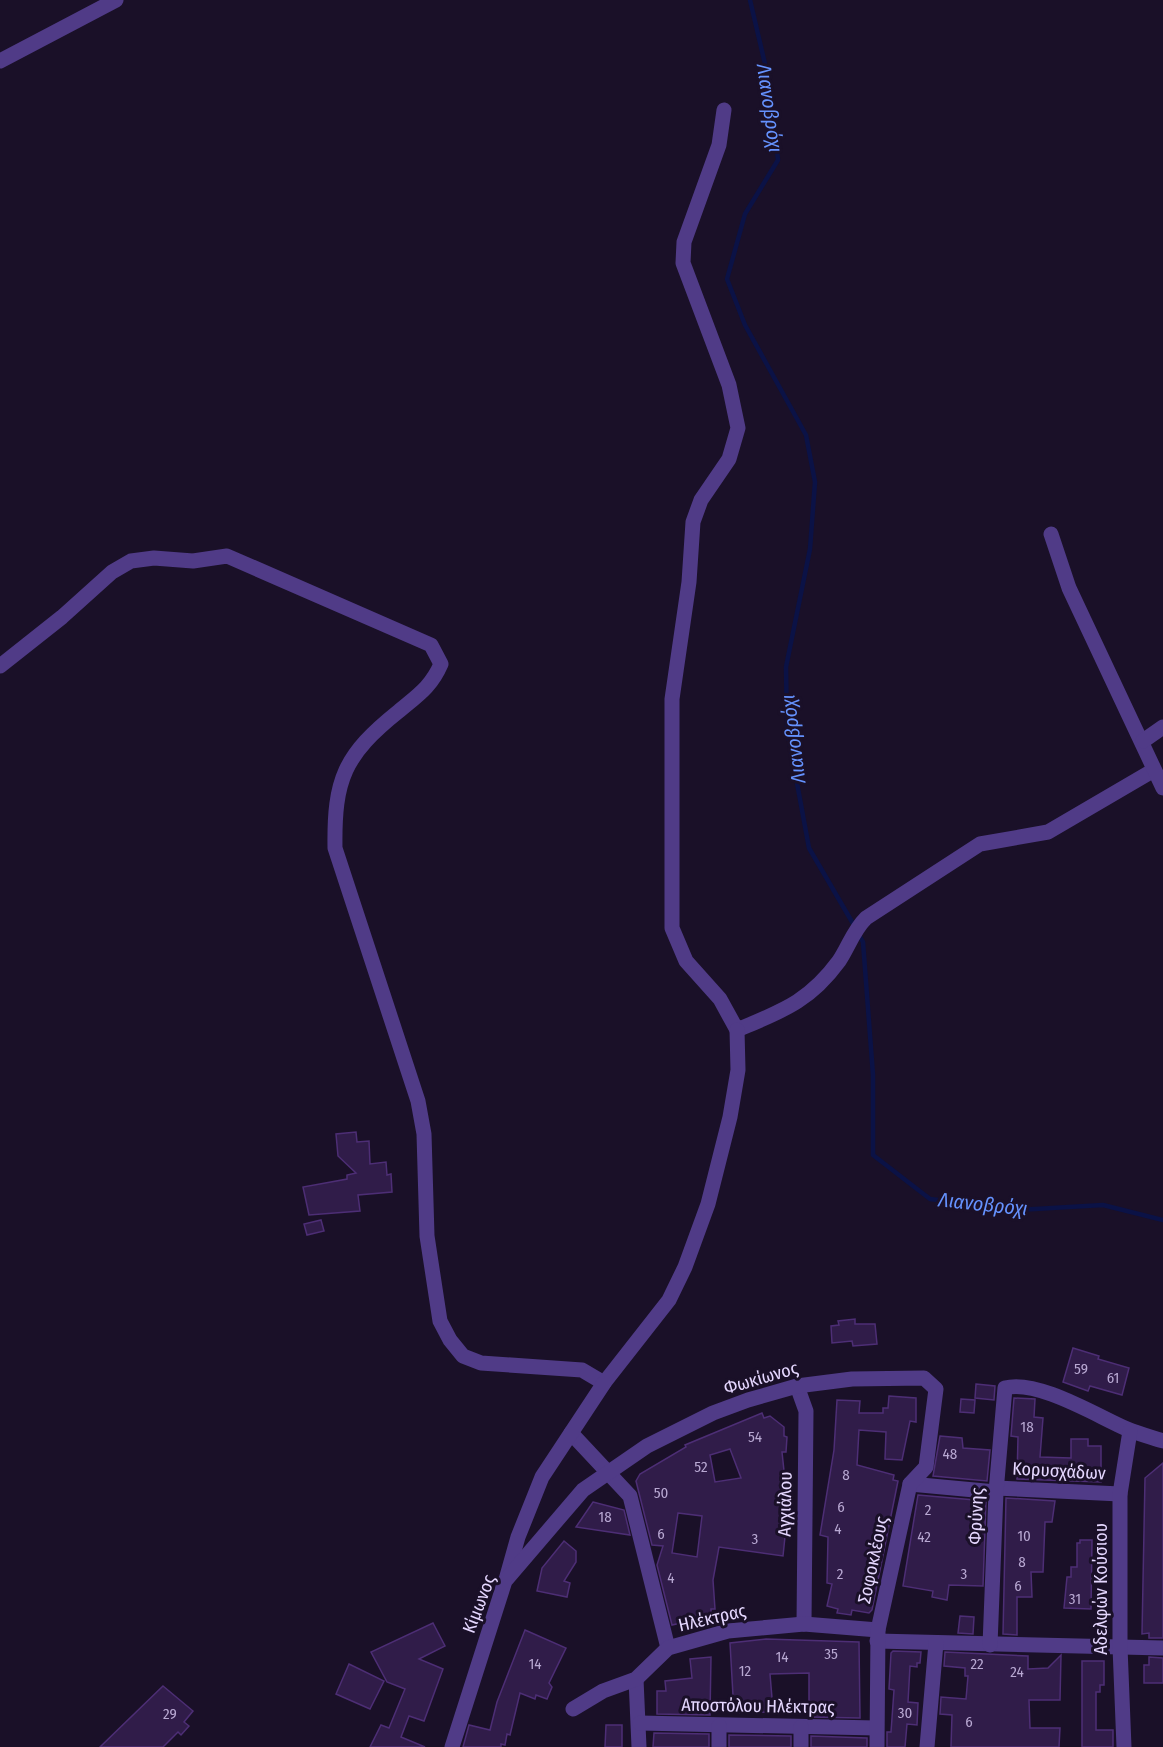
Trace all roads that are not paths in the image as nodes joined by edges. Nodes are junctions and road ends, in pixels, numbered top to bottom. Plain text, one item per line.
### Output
1 (116, 0) edge
2 (0, 61) edge
3 (724, 110) dead end
4 (1051, 534) dead end
5 (0, 666) edge
6 (1163, 727) edge
7 (1143, 741) junction
8 (1154, 770) junction
9 (1163, 788) edge
10 (736, 1030) junction
11 (604, 1383) junction
12 (797, 1386) junction
13 (936, 1389) joint
14 (1130, 1431) junction
15 (571, 1433) junction
16 (1163, 1441) edge
17 (607, 1472) junction
18 (910, 1484) junction
19 (996, 1490) junction
20 (1120, 1494) junction
21 (505, 1581) junction
22 (804, 1624) junction
23 (878, 1636) junction
24 (936, 1643) junction
25 (990, 1645) junction
26 (1120, 1647) junction
27 (668, 1648) junction
28 (1163, 1648) edge
29 (636, 1679) junction
30 (573, 1709) dead end
31 (640, 1723) junction
32 (719, 1726) junction
33 (801, 1727) junction
34 (876, 1728) junction
35 (452, 1747) edge
36 (639, 1747) edge
37 (719, 1747) edge
38 (801, 1747) edge
39 (878, 1747) edge
40 (927, 1747) edge
41 (1124, 1747) edge

1 - 2 street
3 - 10 street
4 - 7 street
5 - 11 street
6 - 7 street
7 - 8 street
8 - 9 street
8 - 10 street
10 - 11 street
11 - 15 street
12 - 13 street, Φωκίωνος
12 - 17 street, Φωκίωνος
12 - 22 street, Αγχιάλου
13 - 18 street, Σοφοκλέους
14 - 16 street
14 - 19 street, Φρύνης
14 - 20 street, Αδελφών Κούσιου
15 - 17 street
15 - 21 street
17 - 21 street, Κίμωνος
17 - 27 street
18 - 19 street, Κορυσχάδων
18 - 23 street, Σοφοκλέους
19 - 20 street, Κορυσχάδων
19 - 25 street, Φρύνης
20 - 26 street, Αδελφών Κούσιου
21 - 35 street, Κίμωνος
22 - 23 street, Ηλέκτρας
22 - 27 street, Ηλέκτρας
23 - 24 street, Ηλέκτρας
23 - 34 street, Σοφοκλέους
24 - 25 street, Ηλέκτρας
24 - 40 street
25 - 26 street, Ηλέκτρας
26 - 28 street, Ηλέκτρας
26 - 41 street, Αδελφών Κούσιου
27 - 29 street, Ηλέκτρας
29 - 30 street, Ηλέκτρας
29 - 31 street
31 - 32 street, Αποστόλου Ηλέκτρας
31 - 36 street
32 - 33 street, Αποστόλου Ηλέκτρας
32 - 37 street
33 - 34 street, Αποστόλου Ηλέκτρας
33 - 38 street
34 - 39 street, Σοφοκλέους

